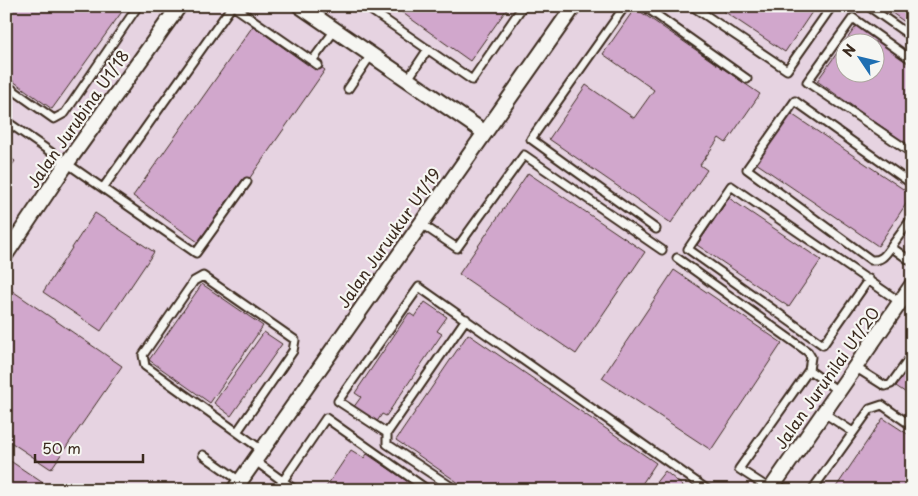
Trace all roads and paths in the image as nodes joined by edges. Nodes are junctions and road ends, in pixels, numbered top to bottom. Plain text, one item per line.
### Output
1 (138, 6) edge
2 (179, 6) edge
3 (232, 6) edge
4 (365, 6) edge
5 (523, 6) edge
6 (574, 6) edge
7 (625, 6) edge
8 (644, 6) edge
9 (692, 6) edge
10 (832, 6) edge
11 (868, 6) edge
12 (303, 7) edge
13 (335, 30) junction
14 (912, 38) edge
15 (428, 49) junction
16 (371, 54) junction
17 (912, 60) edge
18 (408, 79) junction
19 (747, 79) dead end
20 (6, 85) edge
21 (348, 88) dead end
22 (6, 121) edge
23 (484, 132) junction
24 (912, 154) edge
25 (67, 163) junction
26 (246, 182) dead end
27 (912, 184) edge
28 (103, 188) junction
29 (912, 218) edge
30 (420, 223) junction
31 (656, 229) dead end
32 (891, 247) junction
33 (662, 250) dead end
34 (6, 254) edge
35 (677, 258) dead end
36 (912, 262) edge
37 (869, 280) junction
38 (912, 285) edge
39 (900, 302) junction
40 (466, 319) junction
41 (912, 355) edge
42 (855, 367) junction
43 (809, 370) junction
44 (838, 390) junction
45 (824, 413) junction
46 (912, 426) edge
47 (237, 432) junction
48 (853, 432) junction
49 (387, 433) junction
50 (203, 454) dead end
51 (258, 455) junction
52 (283, 481) junction
53 (237, 485) edge
54 (295, 490) edge
55 (428, 490) edge
56 (456, 490) edge
57 (708, 490) edge
58 (770, 490) edge
59 (812, 490) edge

1 - 20 lane
2 - 25 street, Jalan Jurubina U1/18
3 - 13 lane
3 - 28 lane
4 - 15 lane
5 - 15 lane
6 - 23 street, Jalan Juruukur U1/19
7 - 31 lane
8 - 19 lane
9 - 10 lane
11 - 14 lane
12 - 13 street
13 - 16 street
15 - 18 lane
16 - 18 street
16 - 21 lane
17 - 24 lane
18 - 23 street
22 - 25 lane
23 - 30 street, Jalan Juruukur U1/19
25 - 28 lane
25 - 34 street, Jalan Jurubina U1/18
26 - 28 lane
27 - 32 lane
29 - 32 lane
30 - 33 lane
30 - 51 street, Jalan Juruukur U1/19
32 - 36 lane
35 - 43 lane
37 - 37 lane
37 - 39 lane
38 - 39 street, Jalan Jurunilai U1/20
39 - 42 street, Jalan Jurunilai U1/20
40 - 49 lane
40 - 49 lane
40 - 57 lane
41 - 42 lane
42 - 44 street, Jalan Jurunilai U1/20
43 - 44 lane
43 - 58 lane
44 - 45 street, Jalan Jurunilai U1/20
45 - 48 lane
45 - 58 street, Jalan Jurunilai U1/20
46 - 48 lane
47 - 47 lane
47 - 51 lane
48 - 59 lane
49 - 56 lane
50 - 53 lane
51 - 52 lane
51 - 53 street, Jalan Juruukur U1/19
52 - 54 lane
52 - 55 lane

